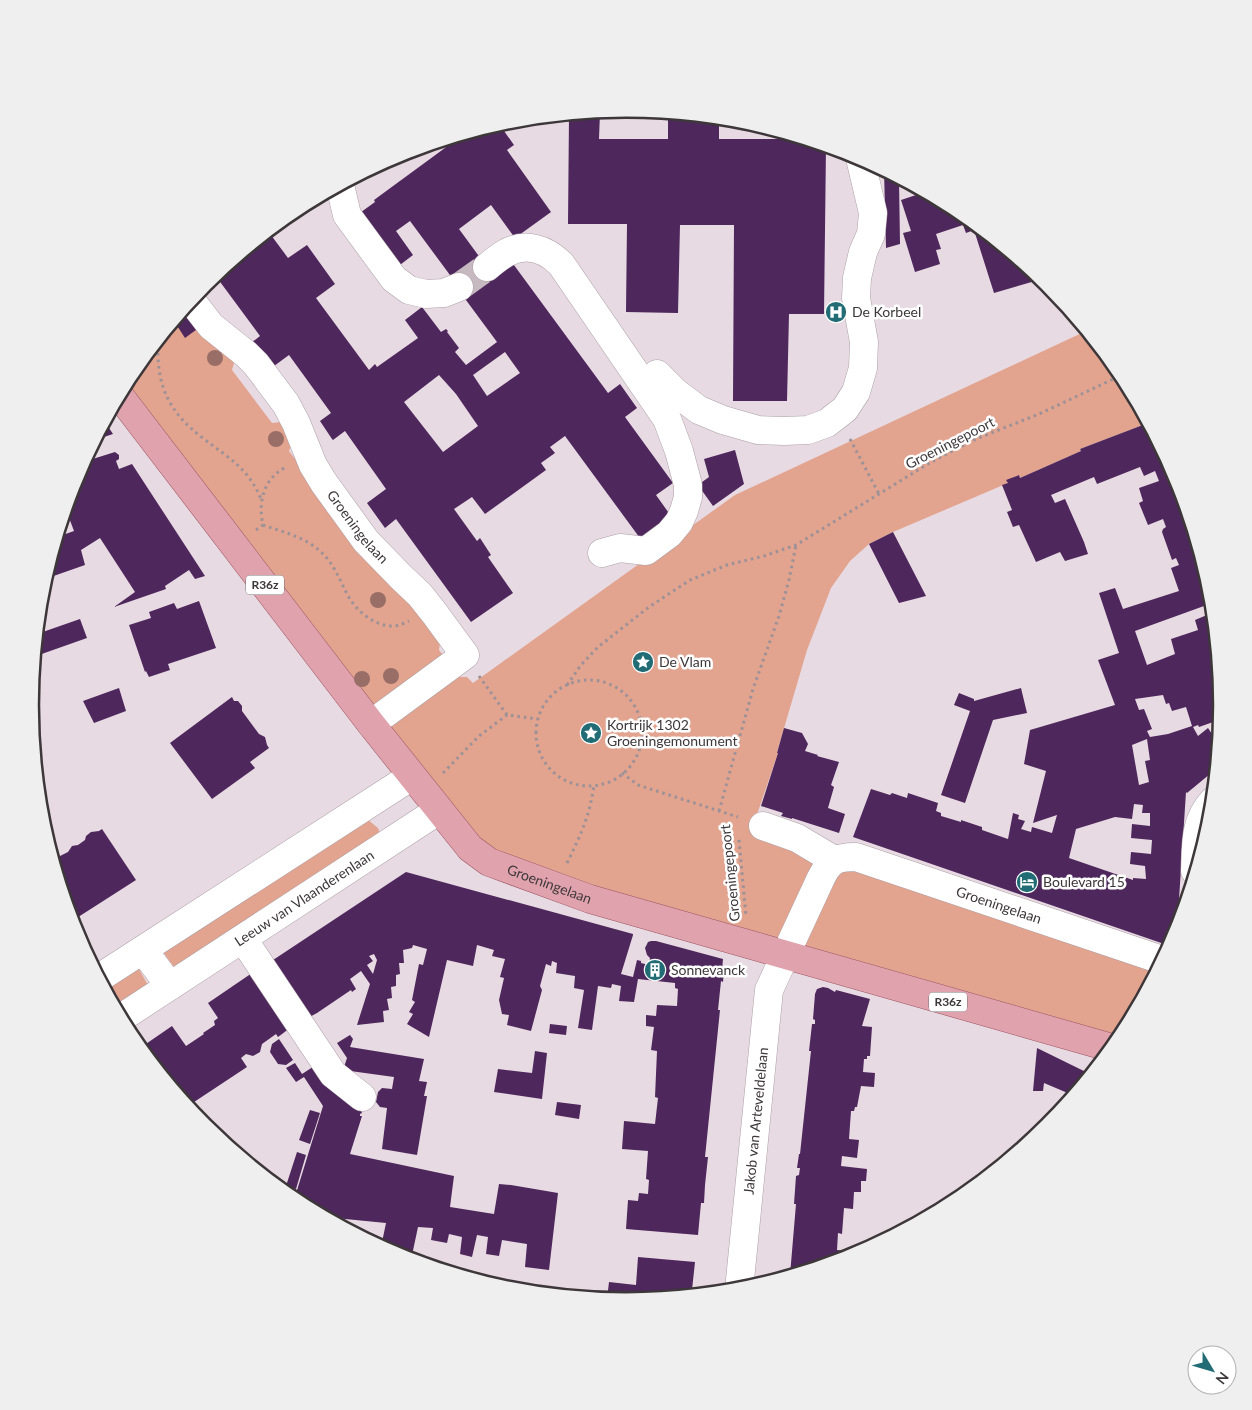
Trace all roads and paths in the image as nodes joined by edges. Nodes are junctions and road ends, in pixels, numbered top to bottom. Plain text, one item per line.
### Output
1 (862, 167) edge
2 (341, 191) edge
3 (487, 267) tunnel mouth
4 (459, 287) tunnel mouth
5 (196, 306) edge
6 (158, 351) edge
7 (657, 374) dead end
8 (1114, 379) edge
9 (124, 400) edge
10 (845, 410) junction
11 (310, 458) junction
12 (879, 494) junction
13 (262, 499) junction
14 (263, 525) junction
15 (236, 545) junction
16 (796, 545) junction
17 (602, 553) dead end
18 (430, 608) junction
19 (465, 655) junction
20 (567, 685) junction
21 (507, 715) junction
22 (538, 719) junction
23 (370, 724) junction
24 (622, 773) junction
25 (594, 785) junction
26 (425, 793) junction
27 (719, 811) junction
28 (1203, 814) edge
29 (746, 829) junction
30 (1196, 845) edge
31 (834, 860) junction
32 (556, 886) junction
33 (243, 938) junction
34 (749, 944) junction
35 (143, 950) junction
36 (785, 955) junction
37 (1156, 958) edge
38 (104, 975) edge
39 (170, 986) junction
40 (127, 1014) edge
41 (1104, 1046) edge
42 (362, 1097) dead end
43 (740, 1281) edge

1 - 10 street
2 - 4 street
3 - 17 street
5 - 11 street, Groeningelaan
6 - 13 path
7 - 10 street
8 - 12 path, Groeningepoort
9 - 15 main road, Groeningelaan / R36z
10 - 12 path
11 - 13 path
11 - 18 street, Groeningelaan
12 - 16 path, Groeningepoort
13 - 14 path
14 - 15 path
14 - 18 path
15 - 23 main road, Groeningelaan / R36z
16 - 20 path, Groeningepoort
16 - 27 path, Groeningepoort
18 - 19 street, Groeningelaan
19 - 21 path
19 - 23 street
20 - 22 path, Groeningepoort
20 - 24 path, Groeningepoort
21 - 22 path
21 - 26 path
22 - 25 path, Groeningepoort
23 - 26 main road, Groeningelaan / R36z
24 - 25 path, Groeningepoort
24 - 27 path, Groeningepoort
25 - 32 path
26 - 32 main road, Groeningelaan / R36z
26 - 33 street, Leeuw van Vlaanderenlaan
26 - 35 street
27 - 29 path, Groeningepoort
28 - 30 street
29 - 31 street
29 - 34 path, Groeningepoort
31 - 36 street
31 - 37 street, Groeningelaan
32 - 34 main road, Groeningelaan / R36z
33 - 39 street, Leeuw van Vlaanderenlaan
33 - 42 street
34 - 36 main road, Groeningelaan / R36z
35 - 38 street
35 - 39 street
36 - 41 main road, Groeningelaan / R36z
36 - 43 street, Jakob van Arteveldelaan
39 - 40 street, Leeuw van Vlaanderenlaan

